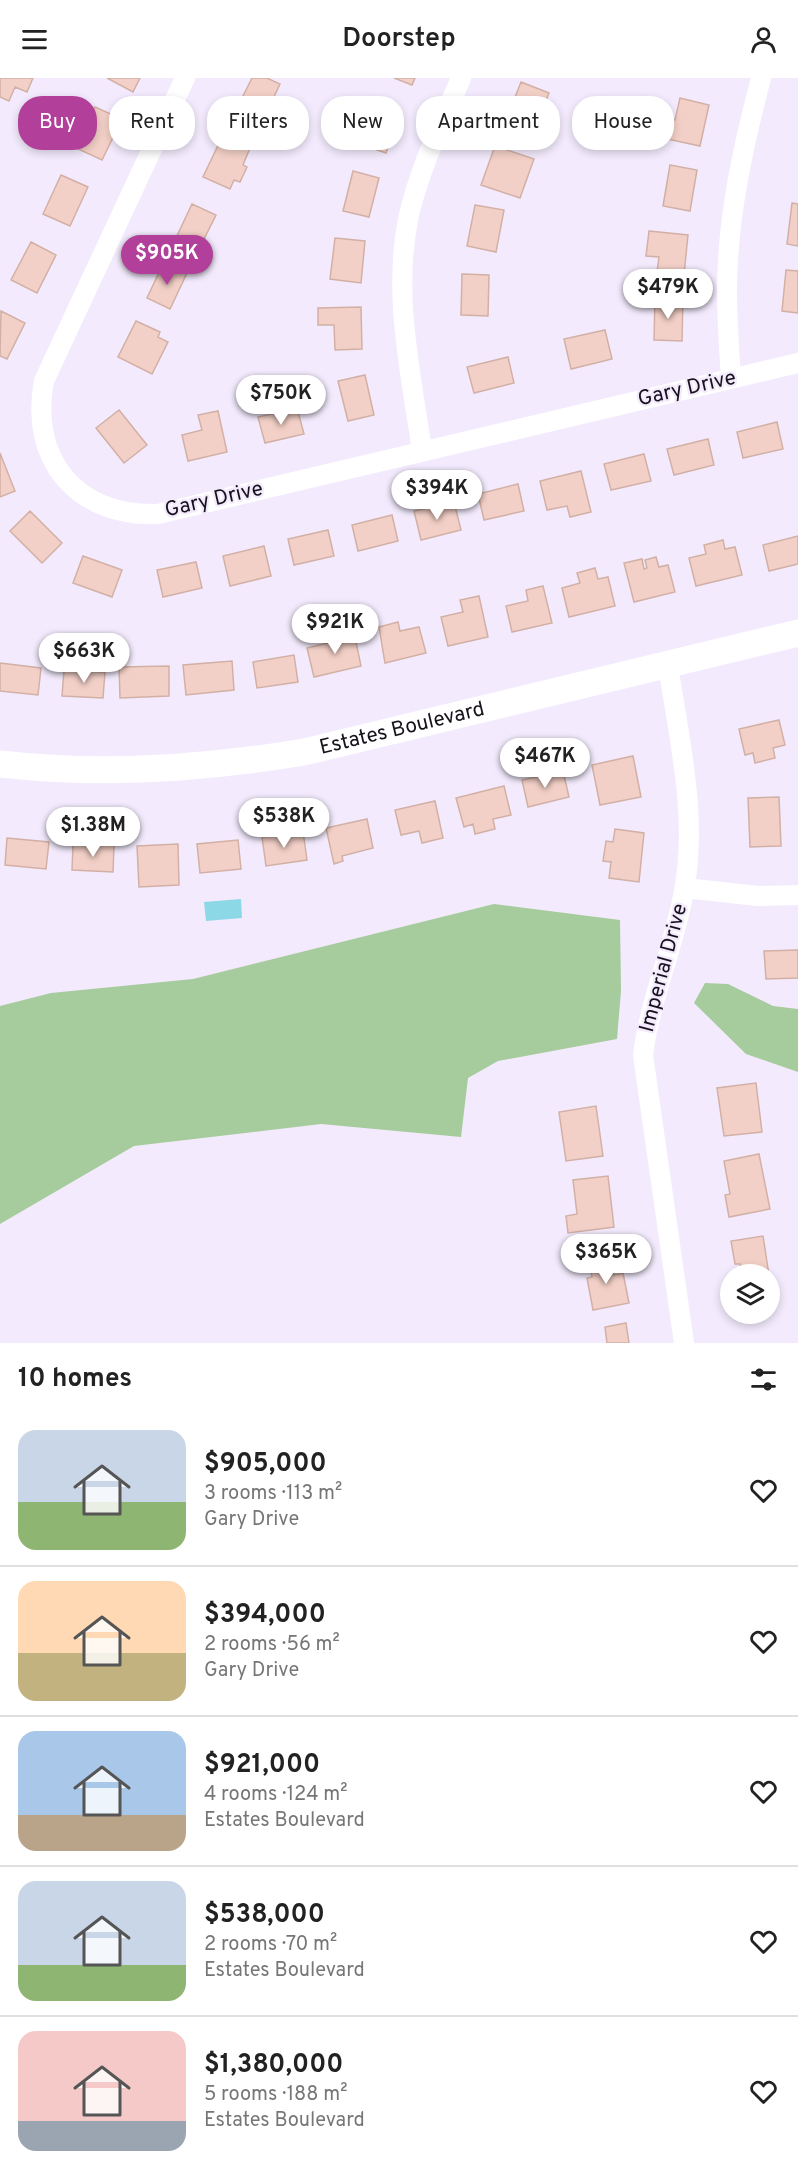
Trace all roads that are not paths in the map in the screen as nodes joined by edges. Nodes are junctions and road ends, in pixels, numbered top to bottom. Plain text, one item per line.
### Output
1 (185, 78) edge
2 (461, 78) edge
3 (761, 78) edge
4 (798, 363) edge
5 (731, 378) junction
6 (422, 451) junction
7 (798, 633) edge
8 (668, 664) junction
9 (0, 764) edge
10 (685, 888) junction
11 (798, 896) edge
12 (684, 1343) edge

1 - 6 street, Gary Drive
2 - 6 street
3 - 5 street
4 - 5 street, Gary Drive
5 - 6 street, Gary Drive
7 - 8 street, Estates Boulevard
8 - 9 street, Estates Boulevard
8 - 10 street, Imperial Drive
10 - 11 street
10 - 12 street, Imperial Drive

